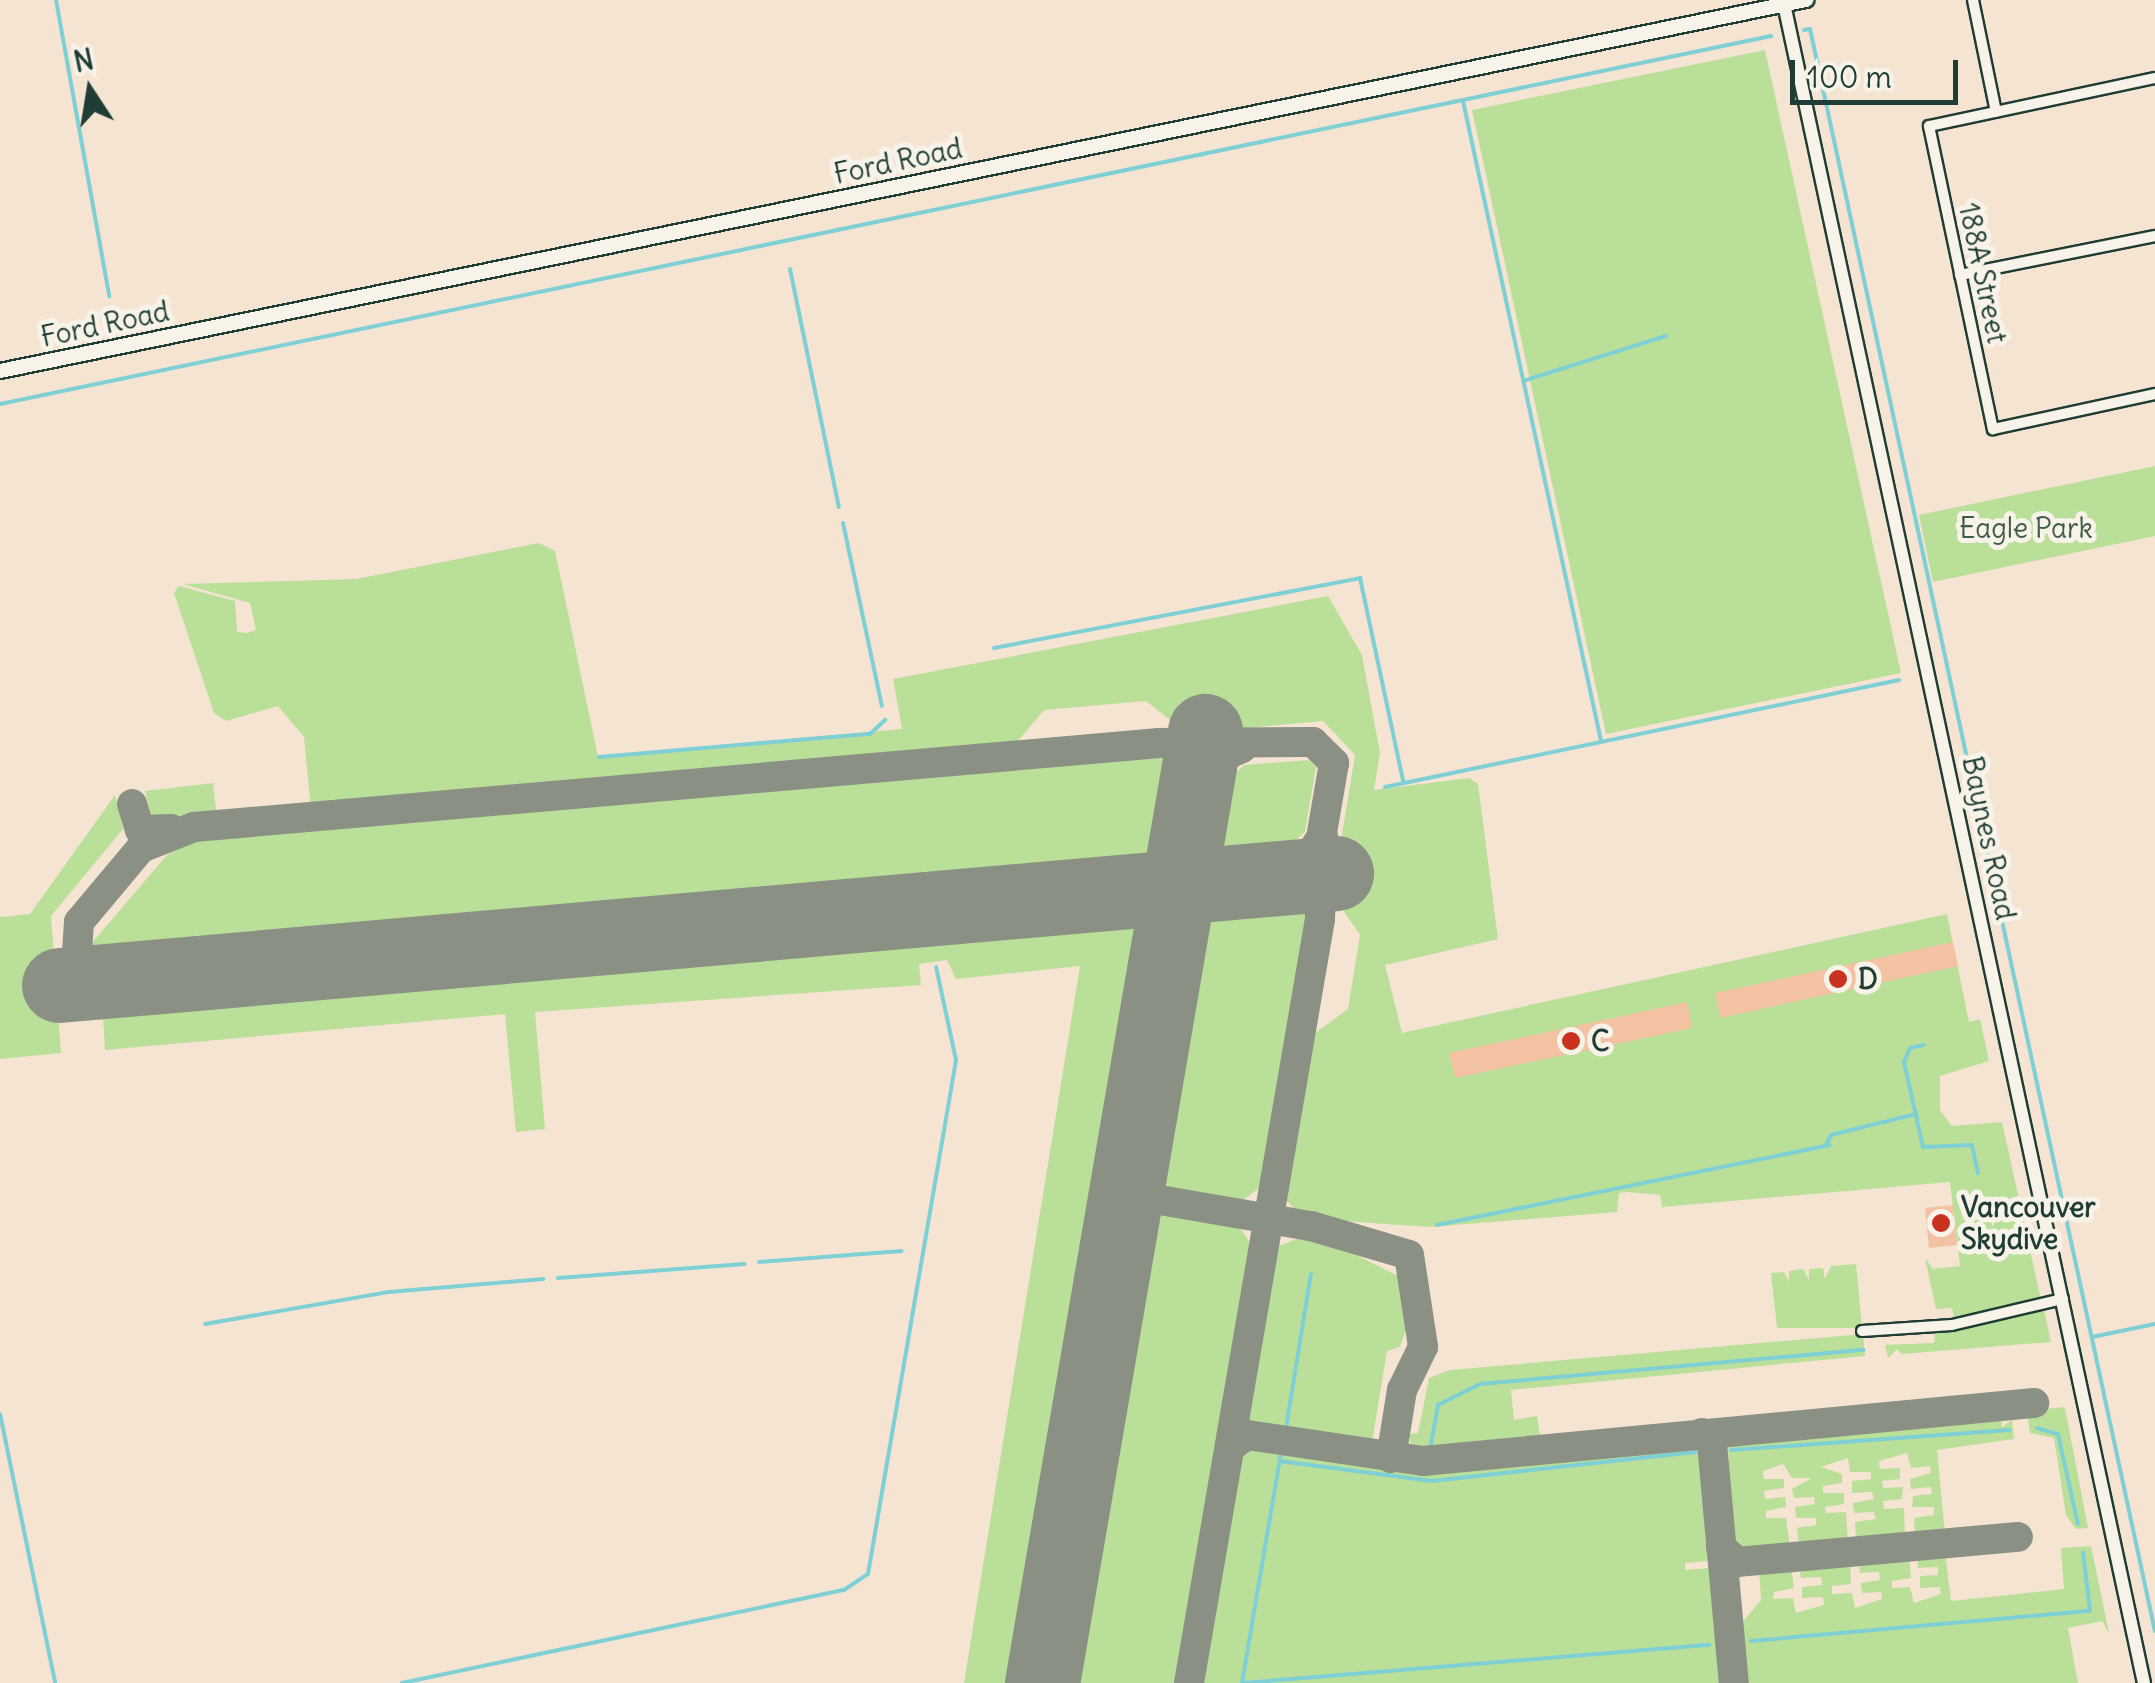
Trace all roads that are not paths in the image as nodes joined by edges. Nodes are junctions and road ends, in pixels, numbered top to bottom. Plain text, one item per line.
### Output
1 (1806, 0) edge
2 (1973, 0) edge
3 (1784, 4) junction
4 (2155, 78) edge
5 (1996, 112) junction
6 (2155, 236) edge
7 (1960, 276) junction
8 (0, 371) edge
9 (2155, 394) edge
10 (2063, 1299) junction
11 (1862, 1331) dead end
12 (2144, 1683) edge

1 - 3 main road, Ford Road
2 - 5 street
3 - 8 main road, Ford Road
3 - 10 street, Baynes Road
4 - 5 street
5 - 7 street, 188A Street
6 - 7 street
7 - 9 street, 188A Street
10 - 11 street
10 - 12 street, Baynes Road

